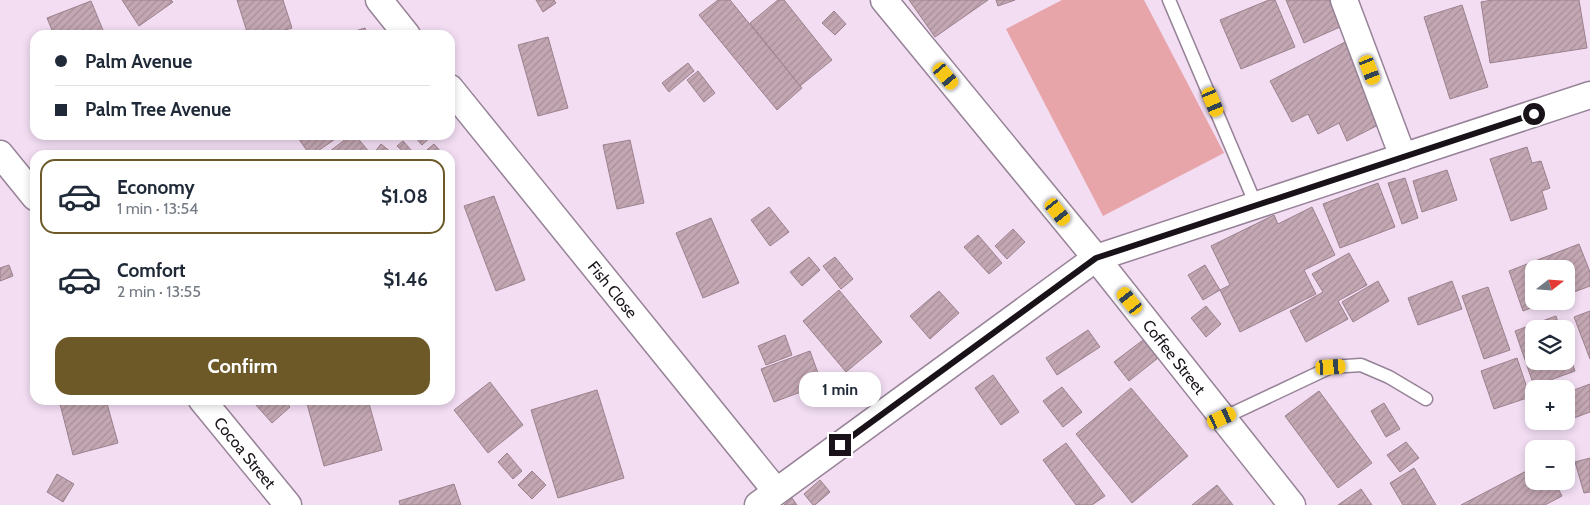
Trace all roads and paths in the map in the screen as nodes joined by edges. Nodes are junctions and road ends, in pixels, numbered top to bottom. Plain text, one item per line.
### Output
1 (379, 0) edge
2 (884, 0) edge
3 (1169, 0) edge
4 (1344, 0) edge
5 (404, 30) edge
6 (455, 94) edge
7 (1590, 95) edge
8 (0, 154) edge
9 (1403, 157) junction
10 (30, 191) edge
11 (1256, 205) junction
12 (1096, 258) junction
13 (1426, 399) dead end
14 (206, 405) edge
15 (1222, 418) junction
16 (767, 498) edge
17 (288, 505) edge
18 (1292, 505) edge

1 - 5 street
2 - 12 street, Coffee Street
3 - 11 lane
4 - 9 street
6 - 16 street, Fish Close
7 - 9 street
8 - 10 street
9 - 11 street
11 - 12 street
12 - 15 street, Coffee Street
12 - 16 street
13 - 15 lane
14 - 17 street, Cocoa Street
15 - 18 street, Coffee Street

